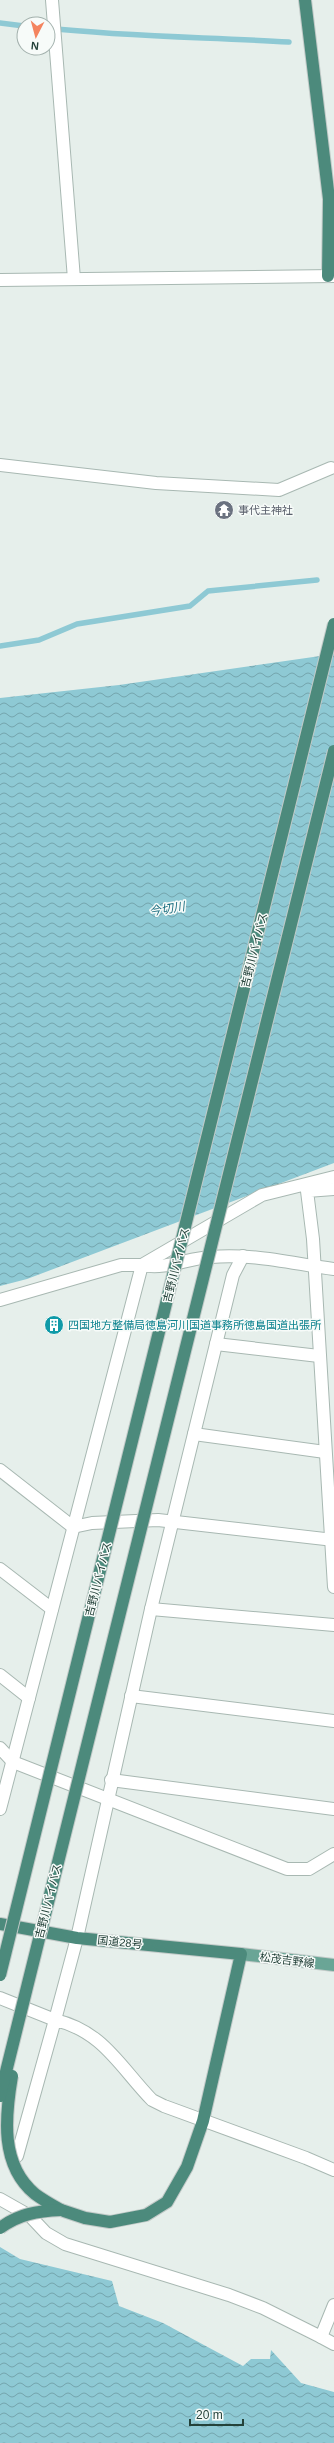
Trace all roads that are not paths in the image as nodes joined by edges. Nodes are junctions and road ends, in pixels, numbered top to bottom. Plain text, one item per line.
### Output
1 (52, 0) edge
2 (305, 0) edge
3 (331, 180) edge
4 (331, 276) edge
5 (74, 279) junction
6 (0, 280) edge
7 (0, 464) edge
8 (331, 468) dead end
9 (334, 624) edge
10 (334, 751) edge
11 (334, 1177) edge
12 (334, 1189) edge
13 (242, 1256) junction
14 (142, 1265) junction
15 (314, 1267) junction
16 (334, 1269) edge
17 (0, 1300) edge
18 (216, 1344) junction
19 (319, 1356) junction
20 (194, 1434) junction
21 (325, 1452) junction
22 (0, 1470) edge
23 (172, 1521) junction
24 (73, 1527) junction
25 (332, 1539) edge
26 (0, 1569) edge
27 (334, 1588) edge
28 (52, 1609) junction
29 (151, 1609) junction
30 (334, 1625) edge
31 (0, 1675) edge
32 (131, 1696) junction
33 (30, 1698) junction
34 (334, 1721) edge
35 (0, 1748) edge
36 (13, 1762) junction
37 (112, 1780) junction
38 (107, 1800) junction
39 (334, 1808) edge
40 (0, 1809) edge
41 (334, 1854) edge
42 (0, 1924) edge
43 (77, 1938) junction
44 (241, 1954) junction
45 (334, 1965) edge
46 (0, 1975) edge
47 (29, 1982) junction
48 (0, 1998) edge
49 (55, 2020) junction
50 (0, 2096) edge
51 (203, 2121) junction
52 (17, 2156) dead end
53 (334, 2170) edge
54 (0, 2199) edge
55 (61, 2210) junction
56 (0, 2228) edge
57 (334, 2305) edge
58 (321, 2337) junction
59 (334, 2344) edge

1 - 5 street
2 - 3 highway
3 - 4 highway
4 - 5 street
5 - 6 street
7 - 8 street
9 - 46 highway, 吉野川バイパス, bridge
10 - 47 highway, 吉野川バイパス, bridge
11 - 14 street
12 - 15 street
13 - 14 street
13 - 15 street
13 - 18 street
14 - 17 street
14 - 24 street
15 - 16 street
15 - 19 street
18 - 19 street
18 - 20 street
19 - 21 street
20 - 21 street
20 - 23 street
21 - 25 street
22 - 24 street
23 - 24 street
23 - 25 street
23 - 29 street
24 - 28 street
25 - 27 street
26 - 28 street
28 - 33 street
29 - 30 street
29 - 32 street
31 - 33 street
32 - 34 street
32 - 37 street
33 - 36 street
35 - 36 street
36 - 38 street
36 - 40 street
37 - 38 street
37 - 39 street
38 - 41 street
38 - 43 street
42 - 43 highway, 国道28号
43 - 44 highway, 国道28号
43 - 49 street
44 - 45 main road, 松茂吉野線
44 - 51 highway
47 - 50 highway, 吉野川バイパス, bridge
47 - 55 highway, bridge
48 - 49 street
49 - 51 street
49 - 52 street
51 - 53 street
51 - 55 highway
54 - 58 street
55 - 56 highway, bridge
57 - 58 street
58 - 59 street

